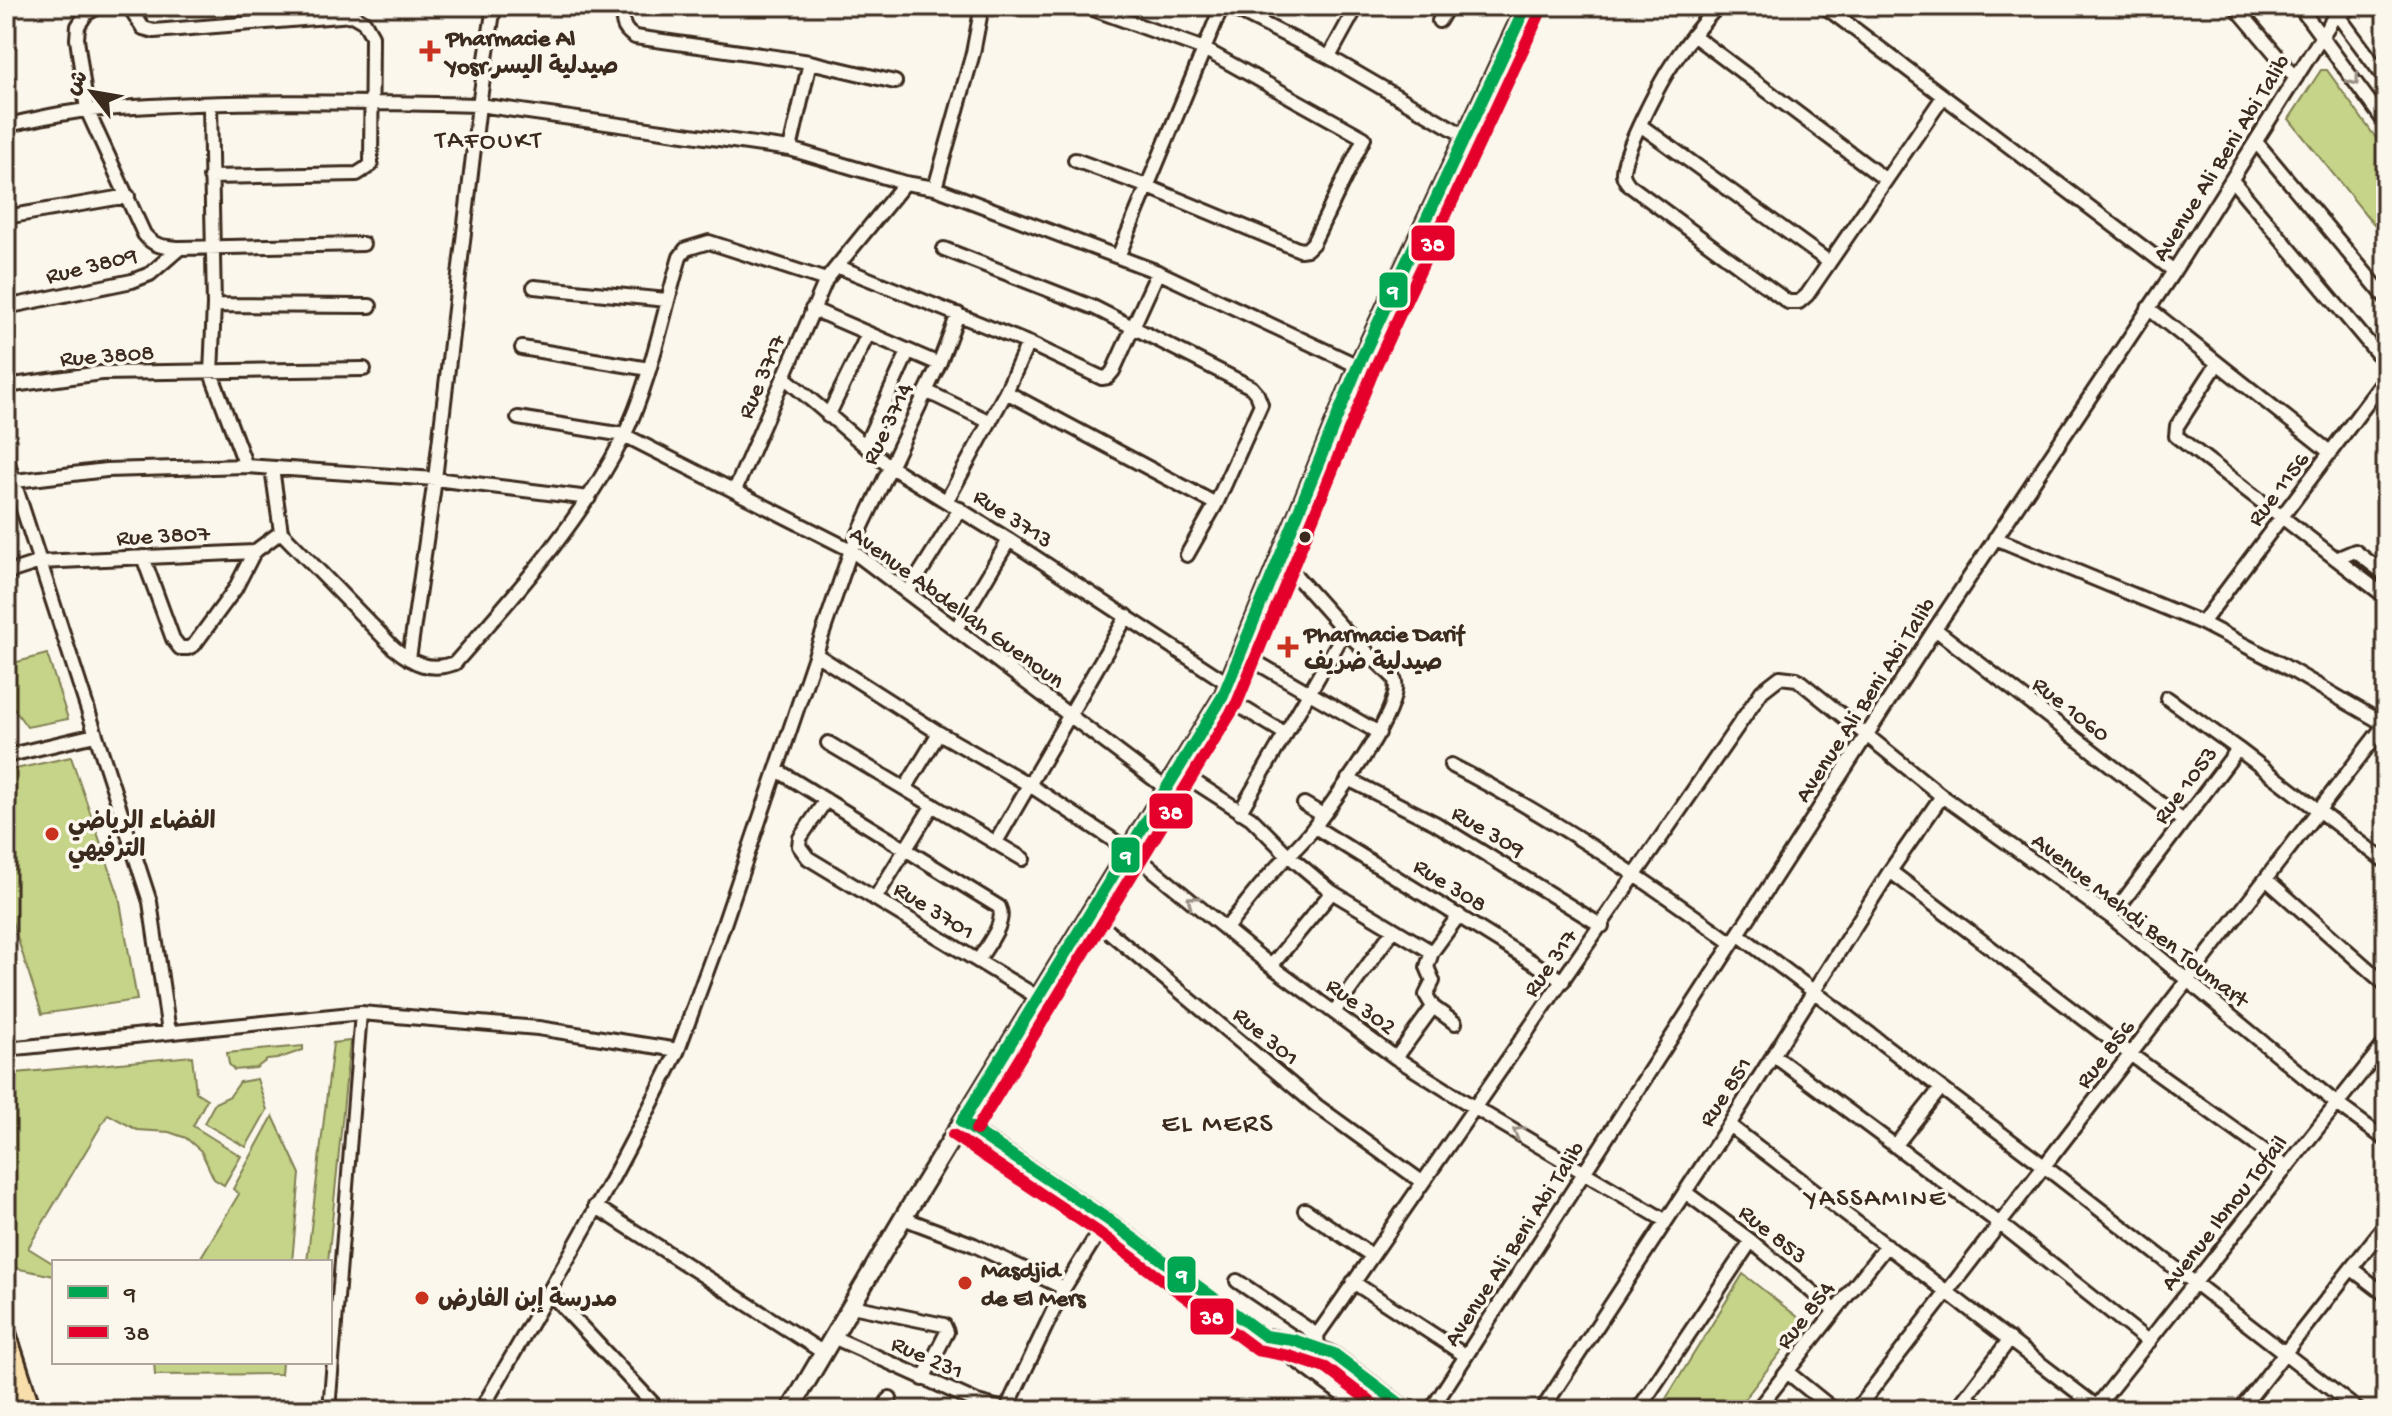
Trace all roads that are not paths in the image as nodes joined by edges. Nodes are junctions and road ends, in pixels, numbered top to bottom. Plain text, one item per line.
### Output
1 (99, 6) edge
2 (129, 6) edge
3 (494, 6) edge
4 (624, 6) edge
5 (982, 6) edge
6 (1085, 6) edge
7 (1222, 6) edge
8 (1228, 6) edge
9 (1357, 6) edge
10 (1448, 6) edge
11 (1526, 6) edge
12 (1718, 6) edge
13 (1824, 6) edge
14 (2235, 6) edge
15 (2299, 6) edge
16 (2355, 6) edge
17 (2336, 9) edge
18 (86, 10) edge
19 (1439, 21) dead end
20 (1693, 35) junction
21 (2322, 36) junction
22 (1204, 49) junction
23 (1329, 57) junction
24 (810, 62) junction
25 (2296, 78) junction
26 (2386, 80) edge
27 (895, 82) dead end
28 (1943, 97) junction
29 (370, 103) junction
30 (210, 104) junction
31 (479, 105) junction
32 (87, 110) junction
33 (2386, 124) edge
34 (6, 125) edge
35 (1640, 125) junction
36 (1465, 136) junction
37 (2257, 143) junction
38 (790, 149) junction
39 (1075, 160) dead end
40 (210, 177) junction
41 (1886, 180) junction
42 (2232, 180) junction
43 (905, 183) junction
44 (1146, 186) junction
45 (935, 188) junction
46 (128, 196) junction
47 (6, 217) edge
48 (363, 244) dead end
49 (213, 246) junction
50 (180, 248) junction
51 (944, 249) dead end
52 (1118, 257) junction
53 (1829, 262) junction
54 (839, 267) junction
55 (2174, 271) junction
56 (1158, 272) junction
57 (826, 280) junction
58 (534, 287) dead end
59 (2386, 298) edge
60 (667, 300) junction
61 (214, 305) junction
62 (370, 306) dead end
63 (6, 307) edge
64 (2148, 308) junction
65 (812, 309) junction
66 (958, 314) junction
67 (1135, 326) junction
68 (868, 334) junction
69 (1028, 343) junction
70 (522, 348) dead end
71 (908, 352) junction
72 (939, 364) junction
73 (2217, 364) junction
74 (2386, 364) edge
75 (1358, 366) junction
76 (364, 369) dead end
77 (649, 369) junction
78 (211, 373) junction
79 (784, 377) junction
80 (2386, 378) edge
81 (6, 386) edge
82 (926, 391) junction
83 (1006, 392) junction
84 (828, 416) junction
85 (518, 418) dead end
86 (990, 422) junction
87 (624, 435) junction
88 (865, 446) junction
89 (2331, 453) junction
90 (6, 457) edge
91 (246, 466) junction
92 (889, 466) junction
93 (272, 468) junction
94 (435, 479) junction
95 (10, 481) edge
96 (735, 490) junction
97 (589, 498) junction
98 (947, 500) junction
99 (1216, 504) junction
100 (960, 509) junction
101 (2284, 517) junction
102 (281, 532) junction
103 (1995, 538) junction
104 (1009, 540) junction
105 (851, 550) junction
106 (254, 552) junction
107 (1187, 555) dead end
108 (143, 557) junction
109 (1279, 557) junction
110 (2336, 559) junction
111 (40, 562) junction
112 (6, 573) edge
113 (2386, 575) edge
114 (908, 592) junction
115 (2386, 597) edge
116 (1127, 616) junction
117 (2202, 623) junction
118 (956, 629) junction
119 (1935, 629) junction
120 (1345, 631) junction
121 (1242, 654) junction
122 (817, 655) junction
123 (409, 659) junction
124 (1226, 690) junction
125 (1310, 692) junction
126 (2167, 698) dead end
127 (1070, 716) junction
128 (2386, 724) edge
129 (939, 733) junction
130 (1379, 733) junction
131 (1286, 734) junction
132 (95, 735) junction
133 (1866, 736) junction
134 (828, 743) dead end
135 (2238, 749) junction
136 (6, 756) edge
137 (1451, 765) dead end
138 (777, 770) junction
139 (1178, 771) junction
140 (1348, 779) junction
141 (1028, 784) junction
142 (906, 787) junction
143 (1167, 789) junction
144 (1942, 796) junction
145 (826, 800) junction
146 (1304, 804) dead end
147 (933, 805) junction
148 (2319, 811) junction
149 (1240, 812) junction
150 (1319, 821) junction
151 (2183, 821) junction
152 (996, 842) junction
153 (907, 848) junction
154 (1130, 851) junction
155 (1289, 856) junction
156 (1023, 859) dead end
157 (2386, 862) edge
158 (1890, 871) junction
159 (1634, 872) junction
160 (2266, 879) junction
161 (1332, 892) junction
162 (876, 897) junction
163 (1089, 915) junction
164 (1459, 915) junction
165 (2111, 917) junction
166 (1602, 926) junction
167 (1226, 928) junction
168 (1394, 929) junction
169 (1735, 938) junction
170 (1432, 952) junction
171 (978, 961) junction
172 (1271, 966) junction
173 (1563, 981) junction
174 (2188, 981) junction
175 (2386, 985) edge
176 (1815, 991) junction
177 (1039, 998) junction
178 (1433, 1007) junction
179 (1334, 1012) junction
180 (361, 1013) junction
181 (1455, 1023) dead end
182 (169, 1032) junction
183 (2386, 1042) edge
184 (6, 1049) edge
185 (678, 1050) junction
186 (2130, 1054) junction
187 (1773, 1055) junction
188 (1396, 1058) junction
189 (1941, 1088) junction
190 (2337, 1104) junction
191 (1475, 1108) junction
192 (962, 1122) junction
193 (1729, 1125) junction
194 (2386, 1140) edge
195 (1895, 1146) junction
196 (2044, 1166) junction
197 (2287, 1167) junction
198 (1585, 1171) junction
199 (1422, 1182) junction
200 (1685, 1192) junction
201 (595, 1206) junction
202 (1305, 1210) dead end
203 (903, 1218) junction
204 (1107, 1219) junction
205 (1666, 1221) junction
206 (1999, 1223) junction
207 (2386, 1224) edge
208 (1751, 1241) junction
209 (1887, 1245) junction
210 (1371, 1255) junction
211 (2352, 1269) junction
212 (1237, 1281) dead end
213 (1353, 1282) junction
214 (2194, 1285) junction
215 (1064, 1288) junction
216 (1948, 1290) junction
217 (549, 1292) junction
218 (2386, 1295) edge
219 (852, 1306) junction
220 (1834, 1310) junction
221 (6, 1336) edge
222 (1265, 1336) junction
223 (833, 1337) junction
224 (2010, 1339) junction
225 (1318, 1341) junction
226 (2149, 1342) junction
227 (824, 1353) junction
228 (2285, 1353) junction
229 (1466, 1356) junction
230 (1308, 1368) junction
231 (1787, 1372) junction
232 (923, 1379) junction
233 (6, 1389) edge
234 (1966, 1397) junction
235 (890, 1398) dead end
236 (974, 1406) edge
237 (1546, 1408) edge
238 (2096, 1408) edge
239 (13, 1410) edge
240 (30, 1410) edge
241 (329, 1410) edge
242 (481, 1410) edge
243 (659, 1410) edge
244 (790, 1410) edge
245 (882, 1410) edge
246 (1007, 1410) edge
247 (1362, 1410) edge
248 (1408, 1410) edge
249 (1431, 1410) edge
250 (1638, 1410) edge
251 (1757, 1410) edge
252 (1834, 1410) edge
253 (1856, 1410) edge
254 (1956, 1410) edge
255 (1983, 1410) edge
256 (2240, 1410) edge
257 (2358, 1410) edge

1 - 18 street
2 - 29 street
3 - 31 street
4 - 24 street
5 - 45 street
6 - 22 street
7 - 22 street
8 - 23 street
9 - 23 street
10 - 19 street
11 - 36 street
12 - 20 street
13 - 28 street
14 - 25 street
15 - 21 street
16 - 17 street
17 - 21 street, Avenue Ali Beni Abi Talib
17 - 26 street
18 - 32 street
20 - 35 street
20 - 41 street
21 - 25 street, Avenue Ali Beni Abi Talib
21 -> 33 street
22 - 44 street
22 - 44 street
23 - 36 street
24 - 27 street
24 - 38 street
25 - 37 street, Avenue Ali Beni Abi Talib
28 - 41 street
28 - 55 street
29 - 30 street
29 - 31 street
29 - 40 street
30 - 32 street
30 - 40 street
31 - 38 street
31 - 94 street
32 - 34 street
32 - 46 street
35 - 53 street
35 - 53 street
36 - 75 street
37 - 42 street, Avenue Ali Beni Abi Talib
37 - 59 street
38 - 43 street
39 - 44 street
40 - 49 street
41 - 53 street
42 - 55 street, Avenue Ali Beni Abi Talib
42 - 74 street
43 - 45 street
43 - 54 street, Rue 3717
44 - 52 street
45 - 52 street
46 - 47 street
46 - 50 street
48 - 49 street
49 - 50 street
49 - 61 street
50 - 63 street, Rue 3809
51 - 67 street
52 - 56 street
54 - 57 street, Rue 3717
54 - 66 street
55 - 64 street, Avenue Ali Beni Abi Talib
56 - 67 street
56 - 75 street
57 - 60 street
57 - 65 street, Rue 3717
58 - 60 street
60 - 77 street
61 - 62 street
61 - 78 street
64 - 73 street
64 - 103 street, Avenue Ali Beni Abi Talib
65 - 68 street
65 - 79 street, Rue 3717
66 - 69 street
66 - 72 street, Rue 3714
67 - 69 street
67 - 99 street
68 - 71 street
68 - 84 street
69 - 83 street
70 - 77 street
71 - 72 street
71 - 88 street
72 - 82 street, Rue 3714
73 - 89 street
73 - 101 street
75 - 109 street
76 - 78 street, Rue 3808
77 - 87 street
78 - 81 street, Rue 3808
78 - 91 street
79 - 84 street, Rue 3713
79 - 96 street, Rue 3717
80 - 89 street, Rue 1156
82 - 86 street
82 - 92 street, Rue 3714
83 - 86 street
83 - 99 street
84 - 88 street, Rue 3713
85 - 87 street, Avenue Abdellah Guenoun
86 - 98 street
87 - 96 street, Avenue Abdellah Guenoun
87 - 97 street
88 - 92 street, Rue 3713
89 - 101 street, Rue 1156
90 - 95 street
91 - 93 street
91 - 95 street
92 - 98 street, Rue 3713
92 - 105 street, Rue 3714
93 - 94 street
93 - 102 street
94 - 97 street
94 - 123 street
95 - 111 street
96 - 105 street, Avenue Abdellah Guenoun
97 - 123 street
98 - 100 street, Rue 3713
99 - 107 street
100 - 104 street, Rue 3713
100 - 114 street
101 - 110 street
101 - 117 street, Rue 1156
102 - 106 street
102 - 123 street
103 - 117 street
103 - 119 street, Avenue Ali Beni Abi Talib
104 - 116 street, Rue 3713
104 - 118 street
105 - 114 street, Avenue Abdellah Guenoun
105 - 122 street, Rue 3714
106 - 108 street, Rue 3807
106 - 108 street
108 - 111 street, Rue 3807
109 - 120 street
109 - 121 street
110 - 113 street
110 - 115 street
111 - 112 street, Rue 3807
111 - 132 street
114 - 118 street, Avenue Abdellah Guenoun
116 - 124 street, Rue 3713
116 - 127 street
117 - 128 street
118 - 127 street, Avenue Abdellah Guenoun
119 - 133 street, Avenue Ali Beni Abi Talib
119 - 151 street, Rue 1060
120 - 125 street
120 - 130 street
121 - 124 street
121 - 125 street
122 - 129 street, Rue 302
122 - 138 street, Rue 3714
124 - 131 street, Rue 3713
124 - 139 street
125 - 130 street
125 - 131 street
126 - 135 street
127 - 141 street
127 - 143 street, Avenue Abdellah Guenoun
128 - 148 street, Rue 856
129 - 141 street, Rue 302
129 - 142 street
130 - 140 street
131 - 149 street
132 - 136 street
132 - 182 street
133 - 144 street, Avenue Mehdi Ben Toumart
133 - 159 street, Rue 317
133 - 169 street, Avenue Ali Beni Abi Talib
134 - 142 street
135 - 148 street, Rue 1053
135 - 151 street, Rue 1053
137 - 159 street
138 - 145 street
138 - 185 street, Rue 3714
139 - 143 street
139 - 149 street
140 - 150 street
140 - 166 street, Rue 309
141 - 152 street
141 - 154 street, Rue 302
142 - 147 street
143 - 154 street
144 - 158 street, Rue 851
144 - 165 street, Avenue Mehdi Ben Toumart
145 - 153 street
145 - 162 street, Rue 3701
146 - 150 street, Rue 308
147 - 152 street
147 - 153 street
148 - 157 street, Rue 1053
148 - 160 street, Rue 856
149 - 155 street
150 - 155 street
150 - 164 street, Rue 308
151 - 165 street, Rue 1053
152 - 156 street
153 - 162 street
153 - 171 street
154 - 163 street
167 -> 154 street, Rue 302
155 - 161 street
155 - 167 street
158 - 176 street, Rue 851
158 - 186 street
159 - 166 street, Rue 317
159 - 169 street
160 - 174 street, Rue 856
160 - 175 street
161 - 168 street
161 - 172 street
162 - 171 street, Rue 3701
163 - 177 street
163 - 199 street, Rue 301
164 - 170 street
164 - 173 street, Rue 308
165 - 174 street, Avenue Mehdi Ben Toumart
166 - 173 street, Rue 317
167 - 172 street, Rue 302
168 - 170 street
168 - 179 street
169 - 176 street
169 - 198 street, Avenue Ali Beni Abi Talib
170 - 178 street
171 - 177 street, Rue 3701
172 - 179 street, Rue 302
173 - 191 street, Rue 317
174 - 186 street, Rue 856
174 - 190 street, Avenue Mehdi Ben Toumart
176 - 187 street, Rue 851
176 - 189 street
177 - 192 street
178 - 181 street
178 - 188 street
179 - 188 street, Rue 302
180 - 182 street
180 - 185 street
180 - 241 street
182 - 184 street
183 - 190 street, Avenue Ibnou Tofail
185 - 201 street, Rue 3714
186 - 196 street, Rue 856
186 - 197 street
187 - 193 street, Rue 851
187 - 195 street
188 - 191 street, Rue 302
189 - 195 street
189 - 196 street
190 - 194 street, Avenue Mehdi Ben Toumart
190 - 197 street, Avenue Ibnou Tofail
198 -> 191 street, Rue 302
191 - 199 street, Rue 317
192 - 203 street
192 - 204 street
193 - 200 street, Rue 851
193 - 209 street
195 - 206 street
196 - 206 street, Rue 856
196 - 214 street
197 - 214 street, Avenue Ibnou Tofail
198 - 205 street, Rue 302
198 - 229 street, Avenue Ali Beni Abi Talib
199 - 210 street, Rue 317
200 - 205 street, Rue 851
200 - 208 street, Rue 853
201 - 217 street, Rue 3714
201 - 227 street
202 - 210 street
203 - 215 street
203 - 219 street
204 - 215 street
204 - 222 street
205 - 237 street, Rue 851
206 - 216 street, Rue 856
206 - 226 street
207 - 211 street
208 - 220 street, Rue 853
208 - 250 street
209 - 216 street
209 - 220 street, Rue 854
210 - 213 street, Rue 317
211 - 218 street
211 - 228 street
212 - 225 street
213 - 225 street, Rue 317
213 - 229 street
214 - 226 street, Avenue Ibnou Tofail
214 - 228 street
215 - 246 street
216 - 224 street
216 - 253 street, Rue 856
217 - 242 street, Rue 3714
217 - 243 street
219 - 223 street
219 - 232 street
220 - 231 street, Rue 854
221 - 240 main road
222 - 225 street
222 - 230 street
223 - 227 street
223 - 232 street, Rue 231
224 - 234 street
224 - 238 street
225 - 230 street, Rue 317
225 - 248 street
226 - 238 street, Avenue Ibnou Tofail
227 - 244 street
228 - 256 street
228 - 257 street
229 - 249 street, Avenue Ali Beni Abi Talib
230 - 247 street
231 - 251 street, Rue 854
231 - 252 street
232 - 236 street, Rue 231
233 - 239 main road
234 - 254 street
234 - 255 street
235 - 245 street
236 - 246 street, Rue 231

